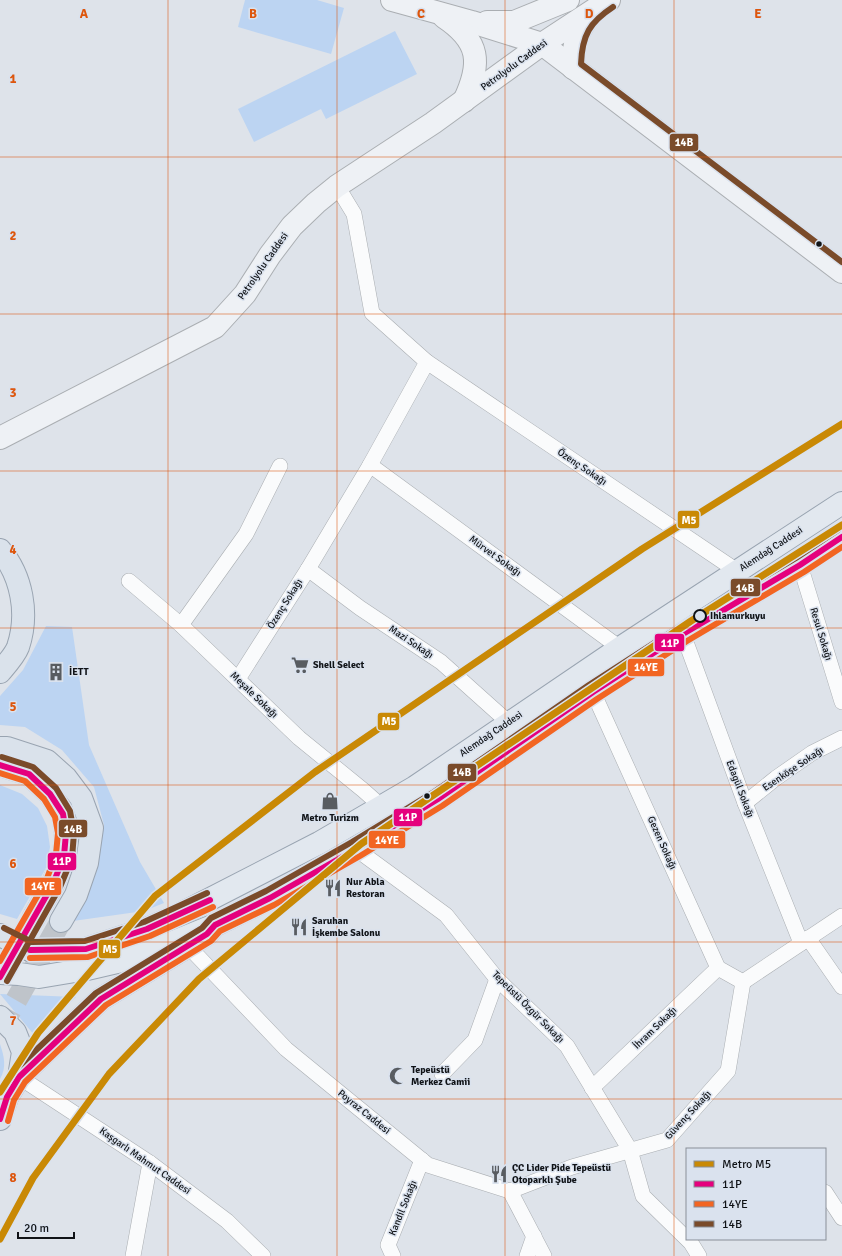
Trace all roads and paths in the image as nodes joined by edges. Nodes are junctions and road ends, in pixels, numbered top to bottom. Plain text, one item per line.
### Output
1 (392, 0) edge
2 (568, 0) edge
3 (572, 0) edge
4 (609, 0) edge
5 (438, 13) junction
6 (591, 13) junction
7 (472, 22) junction
8 (542, 44) junction
9 (573, 68) junction
10 (464, 101) junction
11 (337, 186) junction
12 (842, 272) edge
13 (428, 362) junction
14 (0, 438) edge
15 (370, 465) junction
16 (280, 466) dead end
17 (842, 503) edge
18 (842, 537) edge
19 (0, 550) edge
20 (800, 565) junction
21 (308, 569) junction
22 (737, 571) junction
23 (129, 581) dead end
24 (181, 625) junction
25 (682, 634) junction
26 (620, 648) junction
27 (0, 672) edge
28 (238, 679) junction
29 (593, 692) junction
30 (842, 702) edge
31 (508, 722) junction
32 (842, 738) edge
33 (0, 748) edge
34 (0, 765) edge
35 (745, 803) junction
36 (380, 806) junction
37 (356, 849) junction
38 (842, 916) edge
39 (33, 919) tunnel mouth
40 (61, 921) tunnel mouth
41 (215, 925) junction
42 (0, 935) edge
43 (804, 941) junction
44 (0, 946) edge
45 (188, 946) junction
46 (30, 950) junction
47 (718, 968) junction
48 (0, 973) edge
49 (497, 979) junction
50 (743, 982) junction
51 (842, 987) edge
52 (0, 1017) edge
53 (442, 1074) dead end
54 (19, 1077) junction
55 (592, 1088) junction
56 (0, 1119) edge
57 (630, 1150) junction
58 (422, 1160) junction
59 (150, 1163) junction
60 (510, 1192) junction
61 (826, 1194) edge
62 (842, 1218) edge
63 (534, 1236) junction
64 (686, 1238) edge
65 (688, 1240) edge
66 (134, 1256) edge
67 (263, 1256) edge
68 (393, 1256) edge
69 (527, 1256) edge
70 (544, 1256) edge
71 (699, 1256) edge

1 - 5 main road
2 - 7 main road
3 - 8 main road
4 - 6 main road, Petrolyolu Caddesi
5 - 7 main road
5 - 10 main road
6 - 8 main road, Petrolyolu Caddesi
6 - 9 main road
7 - 8 main road
8 - 9 main road
8 - 10 main road, Petrolyolu Caddesi
9 - 12 main road
10 - 11 main road, Petrolyolu Caddesi
11 - 13 street, Özenç Sokağı
11 - 14 main road, Petrolyolu Caddesi
13 - 15 street, Özenç Sokağı
13 - 22 street, Özenç Sokağı
15 - 21 street, Özenç Sokağı
15 - 26 street, Mürvet Sokağı
16 - 24 street
17 - 22 main road, Alemdağ Caddesi
18 - 20 main road
19 - 27 highway
20 - 25 main road
20 - 30 street, Resul Sokağı
21 - 28 street, Özenç Sokağı
21 - 31 street, Mazi Sokağı
22 - 26 main road, Alemdağ Caddesi
23 - 24 street, Meşale Sokağı
24 - 28 street, Meşale Sokağı
25 - 29 main road
25 - 35 street, Edagül Sokağı
26 - 31 main road, Alemdağ Caddesi
28 - 36 street, Meşale Sokağı
29 - 37 main road
29 - 47 street, Gezen Sokağı
31 - 36 main road, Alemdağ Caddesi
32 - 35 street, Esenköşe Sokağı
33 - 40 highway
34 - 39 highway
35 - 43 street, Edagül Sokağı
36 - 46 main road, Alemdağ Caddesi
37 - 41 main road
37 - 49 street, Tepeüstü Özgür Sokağı
38 - 43 street
41 - 45 highway
41 - 48 main road
42 - 46 highway
43 - 50 street
43 - 51 street, Edagül Sokağı
44 - 46 highway
45 - 54 highway
45 - 58 street, Poyraz Caddesi
47 - 50 street
47 - 55 street, İhram Sokağı
49 - 53 street
49 - 55 street, Tepeüstü Özgür Sokağı
50 - 57 street, Güvenç Sokağı
52 - 54 highway
54 - 56 highway
54 - 59 street, Kaşgarlı Mahmut Caddesi
55 - 57 street, Tepeüstü Özgür Sokağı
57 - 60 street, Güvenç Sokağı
57 - 64 street, Tepeüstü Özgür Sokağı
58 - 60 street, Poyraz Caddesi
58 - 68 street, Kandil Sokağı
59 - 66 street
59 - 67 street, Kaşgarlı Mahmut Caddesi
60 - 63 street
61 - 62 street
63 - 69 street
63 - 70 street
65 - 71 street, Tepeüstü Özgür Sokağı

